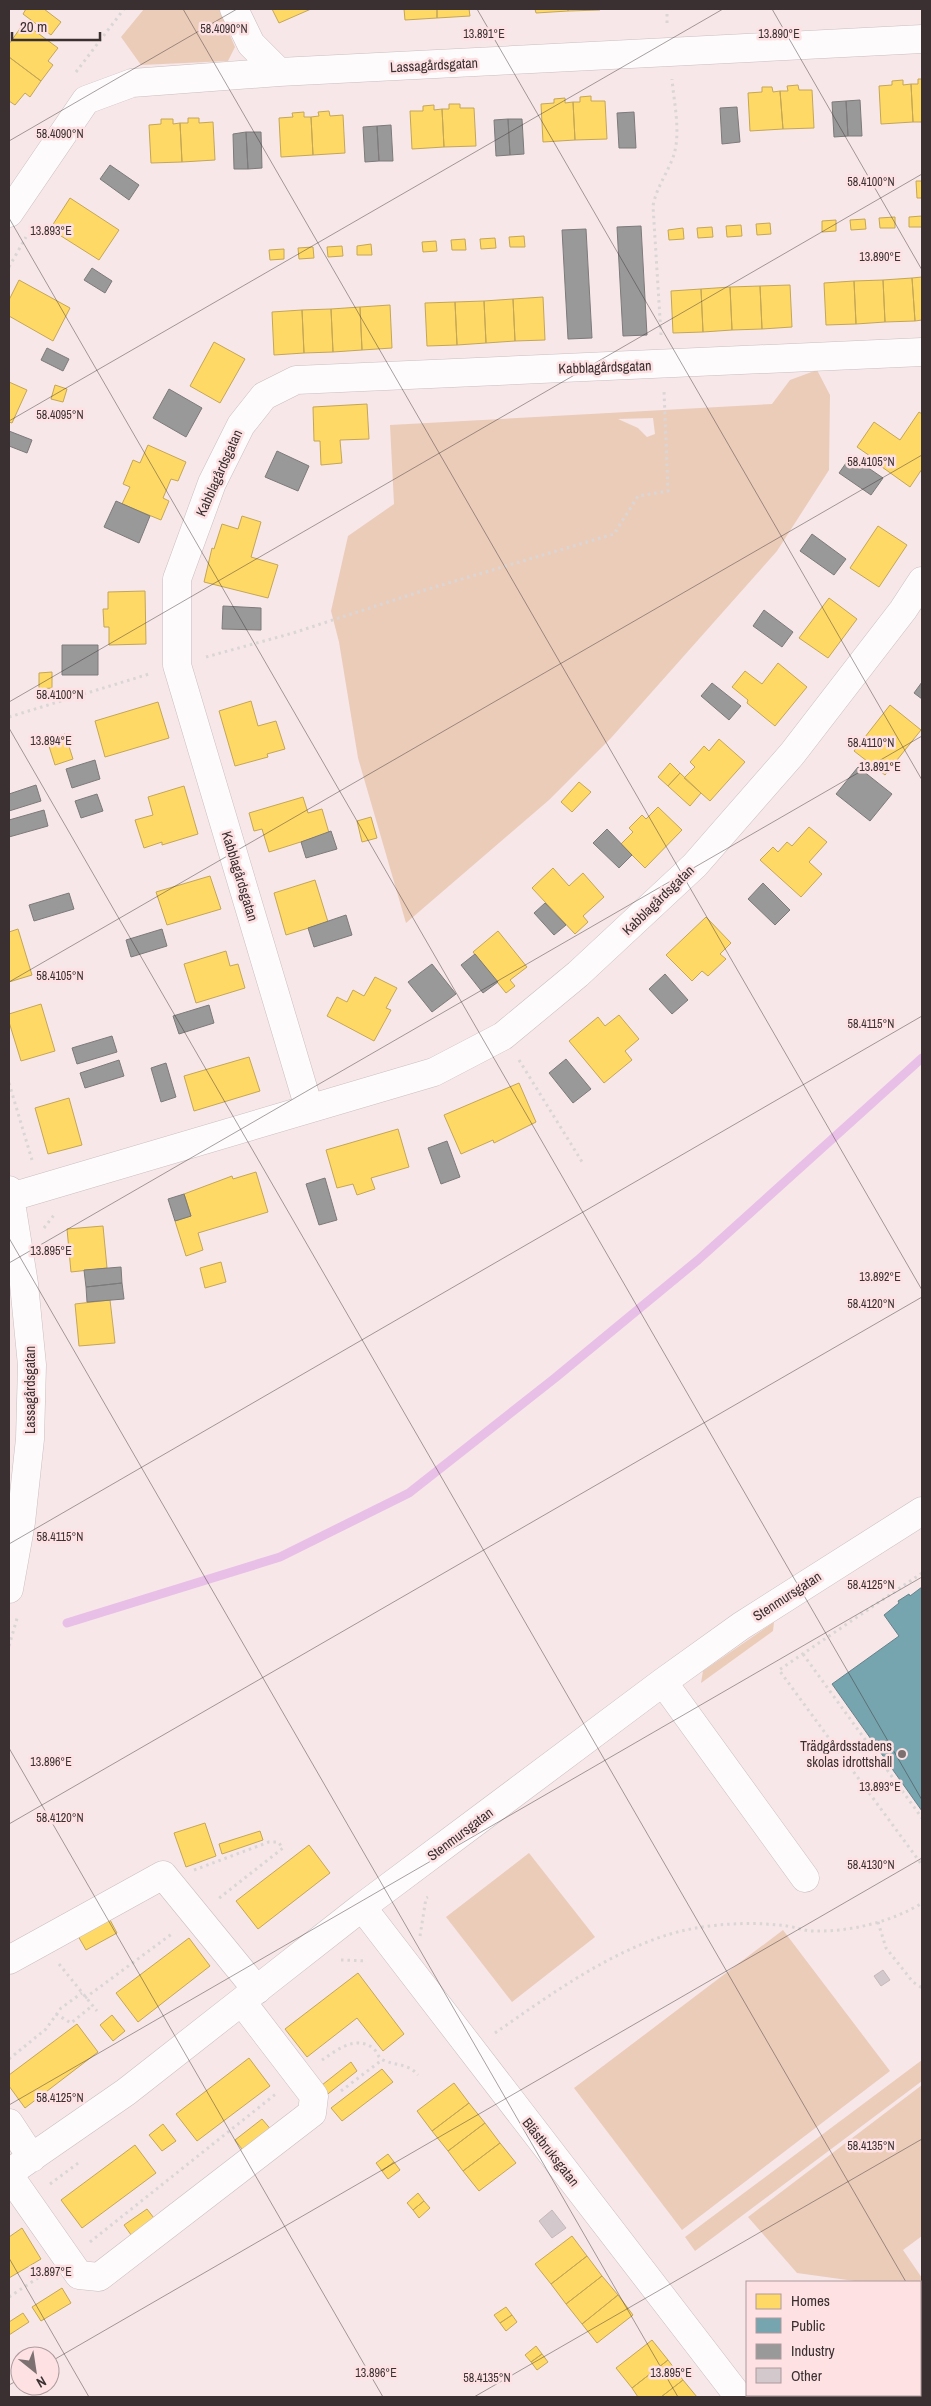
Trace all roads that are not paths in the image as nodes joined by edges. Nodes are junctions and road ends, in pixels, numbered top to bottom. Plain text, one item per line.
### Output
1 (234, 9) edge
2 (922, 39) edge
3 (279, 72) junction
4 (9, 213) edge
5 (922, 352) edge
6 (922, 581) edge
7 (309, 1108) junction
8 (10, 1193) edge
9 (922, 1512) edge
10 (9, 1589) edge
11 (663, 1682) junction
12 (805, 1878) dead end
13 (362, 1908) junction
14 (9, 1960) edge
15 (249, 1996) junction
16 (9, 2123) edge
17 (32, 2158) junction
18 (9, 2174) edge
19 (740, 2397) edge

1 - 3 street
2 - 3 street, Lassagårdsgatan
3 - 4 street, Lassagårdsgatan
5 - 7 street, Kabblagårdsgatan
6 - 7 street, Kabblagårdsgatan
7 - 8 street, Kabblagårdsgatan
8 - 10 street, Lassagårdsgatan
9 - 11 street, Stenmursgatan
11 - 12 street
11 - 13 street, Stenmursgatan
13 - 15 street, Stenmursgatan
13 - 19 street, Blästbruksgatan
14 - 15 street
15 - 17 street, Stenmursgatan
15 - 18 street
16 - 17 street
17 - 18 street, Stenmursgatan

